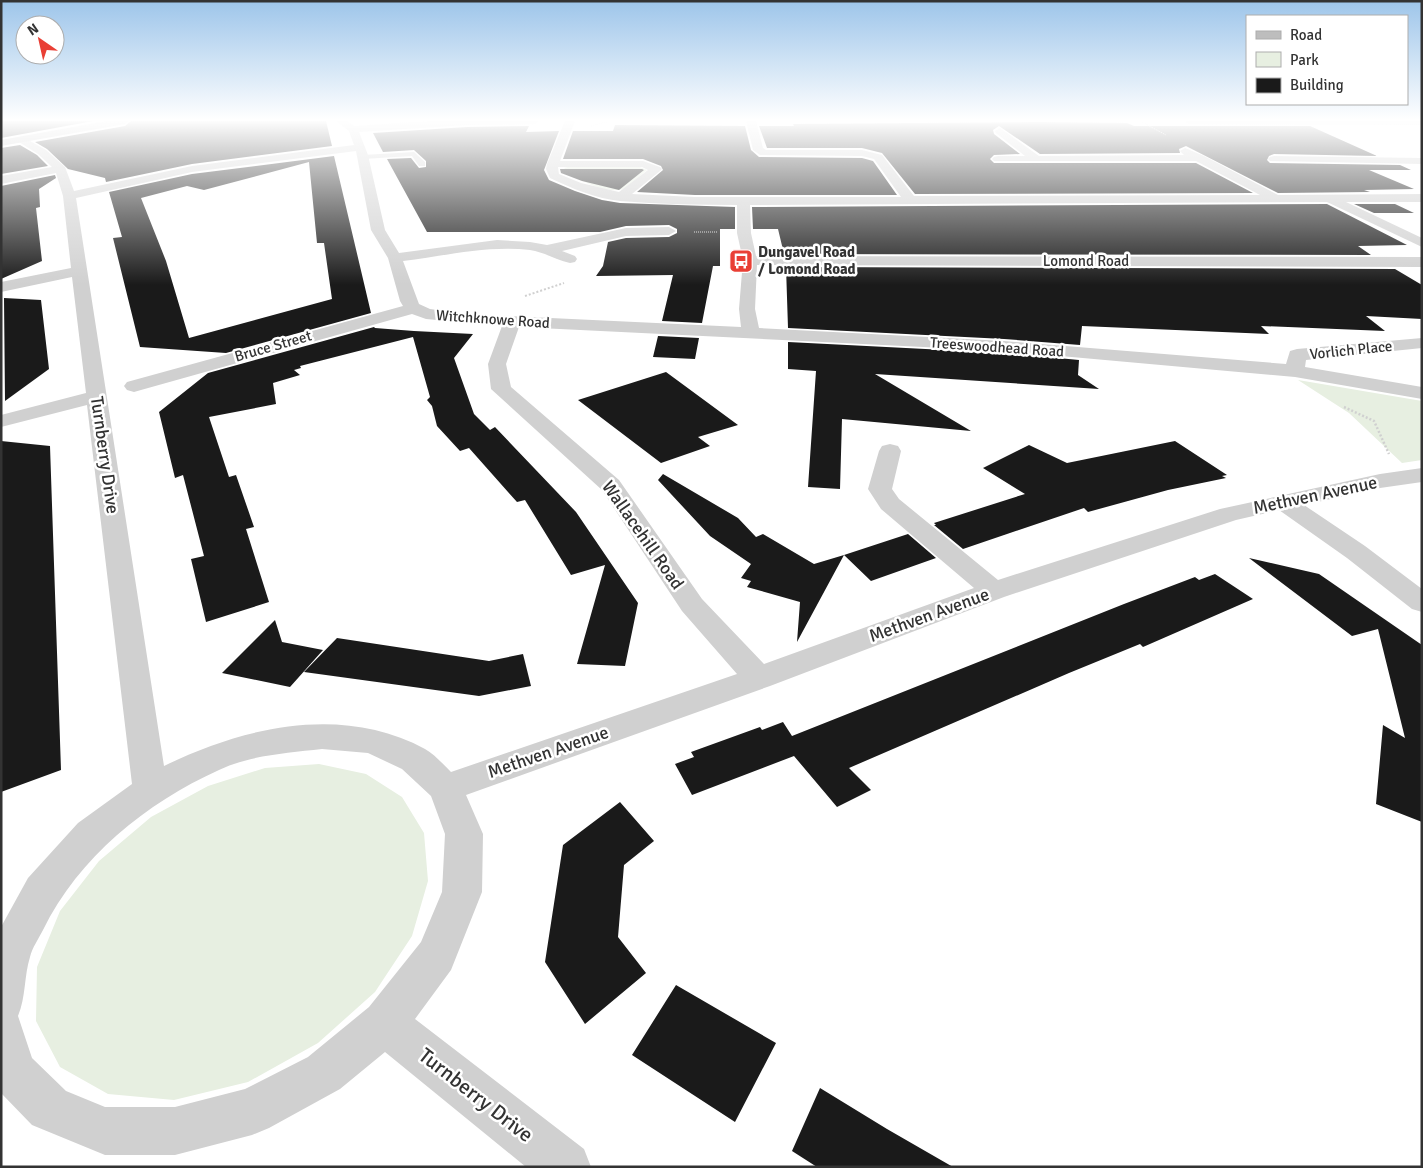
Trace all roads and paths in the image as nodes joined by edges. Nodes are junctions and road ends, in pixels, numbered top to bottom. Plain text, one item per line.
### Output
1 (26, 176) edge
2 (63, 176) edge
3 (162, 176) edge
4 (366, 176) edge
5 (554, 176) edge
6 (648, 176) edge
7 (892, 176) edge
8 (1233, 176) edge
9 (1, 180) edge
10 (69, 196) junction
11 (620, 198) junction
12 (1327, 198) junction
13 (1422, 198) edge
14 (909, 199) junction
15 (1277, 199) junction
16 (742, 201) junction
17 (669, 231) joint
18 (744, 233) junction
19 (1422, 243) edge
20 (546, 250) junction
21 (395, 258) junction
22 (570, 259) joint
23 (750, 260) junction
24 (1422, 262) edge
25 (79, 271) junction
26 (1, 287) edge
27 (413, 308) junction
28 (507, 321) junction
29 (571, 325) joint
30 (752, 334) junction
31 (1422, 343) edge
32 (1295, 371) junction
33 (134, 386) dead end
34 (1422, 393) edge
35 (97, 396) junction
36 (1339, 404) dead end
37 (1, 421) edge
38 (890, 451) dead end
39 (1422, 474) edge
40 (1380, 481) junction
41 (1285, 503) junction
42 (994, 591) junction
43 (1422, 604) edge
44 (759, 678) junction
45 (445, 788) junction
46 (150, 790) junction
47 (1, 1005) edge
48 (385, 1023) junction
49 (1, 1028) edge
50 (566, 1167) edge

1 - 9 street
2 - 10 street, Turnberry Drive
3 - 10 street
4 - 21 street, Witchknowe Road
5 - 11 street
6 - 11 street
7 - 14 street
8 - 15 street
10 - 25 street, Turnberry Drive
11 - 16 street
12 - 13 street
12 - 15 street
12 - 19 street
14 - 15 street
14 - 16 street
16 - 18 street
17 - 18 path
17 - 20 street
18 - 23 street
20 - 21 street
20 - 22 street
21 - 27 street, Witchknowe Road
22 - 28 path
23 - 24 street, Lomond Road
23 - 30 street
25 - 26 street
25 - 35 street, Turnberry Drive
27 - 28 street, Witchknowe Road
27 - 33 street, Bruce Street
28 - 29 street, Witchknowe Road
28 - 44 street, Wallacehill Road
29 - 30 street, Treeswoodhead Road
30 - 32 street, Treeswoodhead Road
31 - 32 street, Vorlich Place
32 - 34 street, Treeswoodhead Road
35 - 37 street
35 - 46 street, Turnberry Drive
36 - 40 path
38 - 42 street
39 - 40 street, Methven Avenue
40 - 41 street, Methven Avenue
41 - 42 street, Methven Avenue
41 - 43 street
42 - 44 street, Methven Avenue
44 - 45 street, Methven Avenue
45 - 46 street
45 - 48 street
46 - 47 street
48 - 49 street
48 - 50 street, Turnberry Drive

